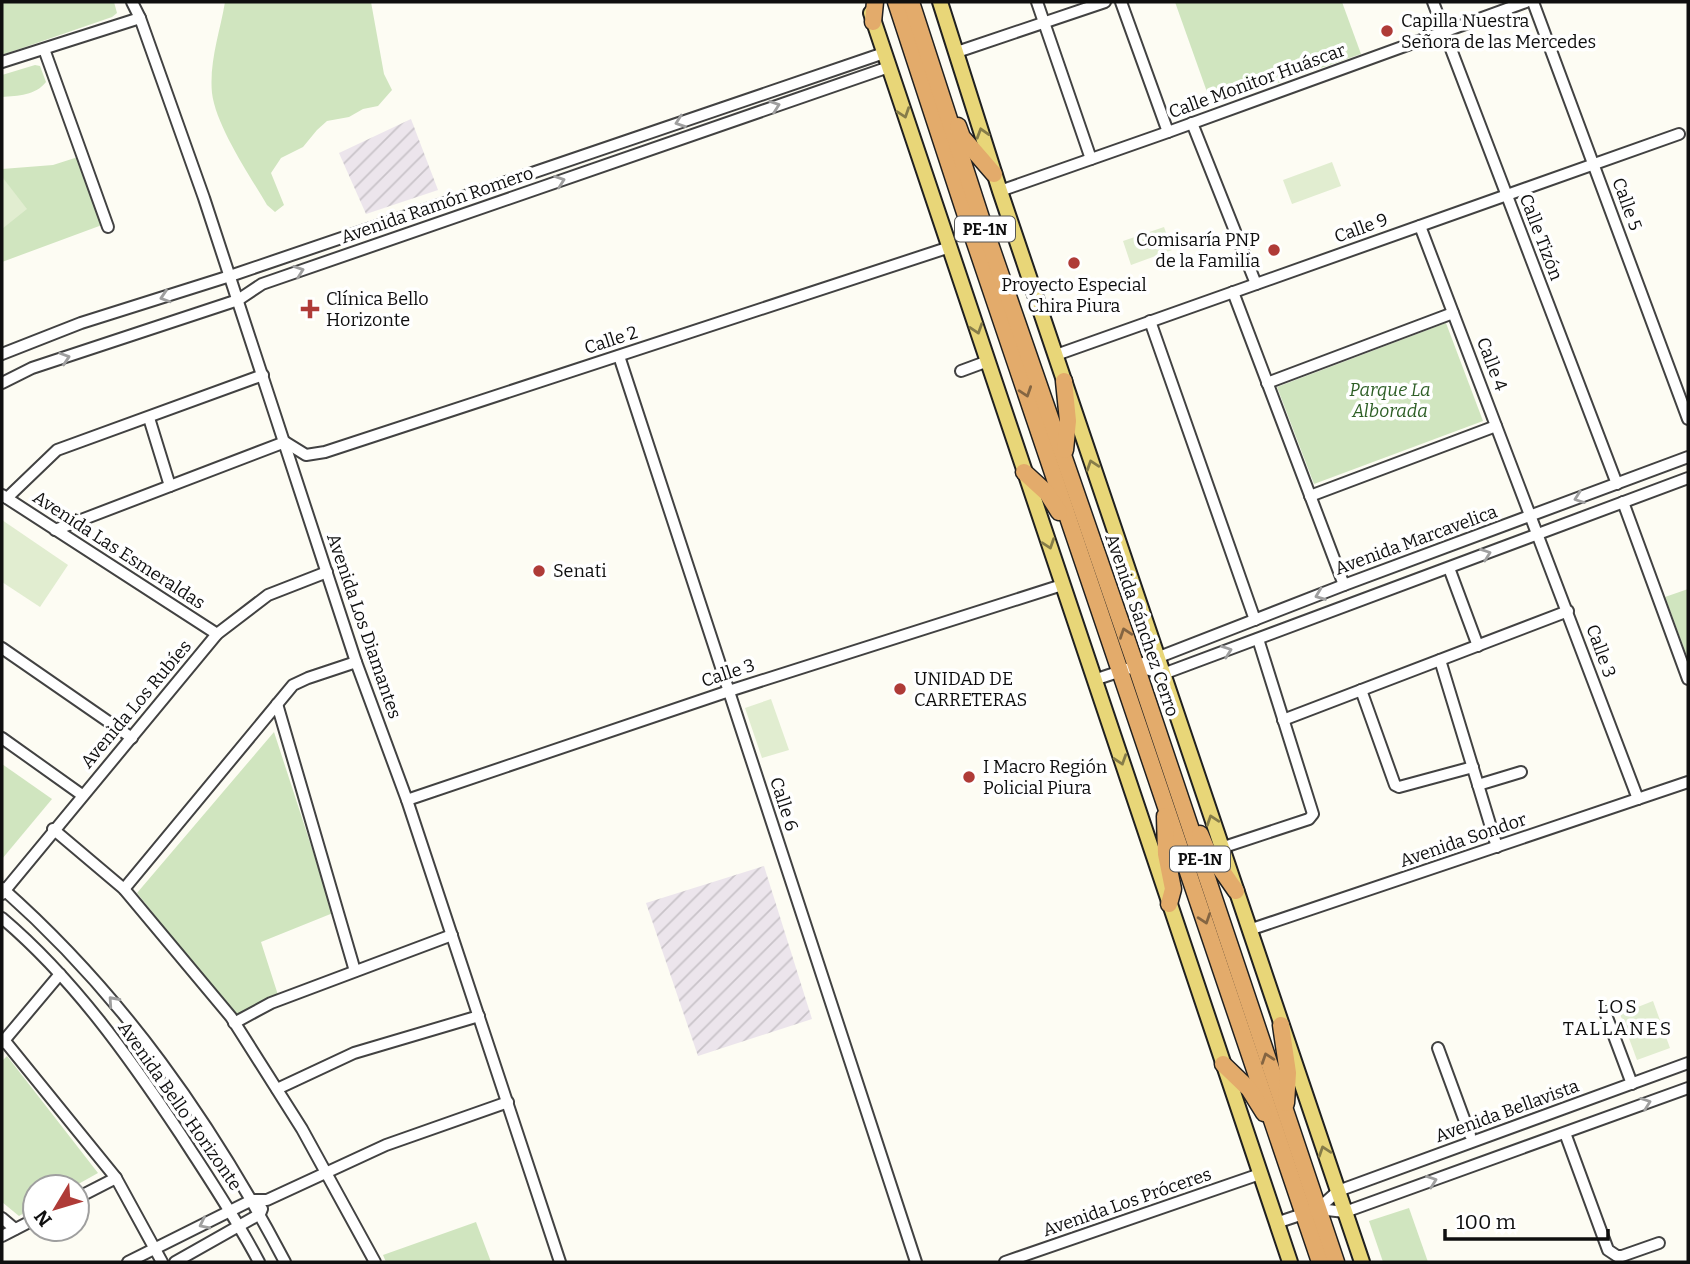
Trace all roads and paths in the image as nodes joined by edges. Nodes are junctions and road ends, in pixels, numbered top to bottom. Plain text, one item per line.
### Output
1 (132, 2) edge
2 (867, 2) edge
3 (875, 2) edge
4 (896, 2) edge
5 (911, 2) edge
6 (940, 2) edge
7 (1037, 2) edge
8 (1105, 2) edge
9 (1121, 2) edge
10 (1433, 2) edge
11 (1526, 2) edge
12 (1533, 2) edge
13 (140, 18) junction
14 (873, 22) junction
15 (1044, 23) junction
16 (1444, 31) junction
17 (44, 49) junction
18 (884, 52) junction
19 (957, 52) junction
20 (2, 62) edge
21 (889, 67) junction
22 (940, 96) junction
23 (1192, 123) junction
24 (1168, 132) junction
25 (1679, 134) dead end
26 (1091, 159) junction
27 (1593, 163) junction
28 (994, 174) junction
29 (1000, 191) junction
30 (1507, 195) junction
31 (445, 204) junction
32 (417, 213) junction
33 (451, 219) junction
34 (1420, 226) junction
35 (108, 227) dead end
36 (422, 228) junction
37 (950, 247) junction
38 (230, 276) junction
39 (1255, 284) junction
40 (1233, 292) junction
41 (238, 300) junction
42 (1453, 313) junction
43 (1150, 321) junction
44 (2, 354) edge
45 (1056, 355) junction
46 (619, 356) junction
47 (988, 361) junction
48 (961, 371) dead end
49 (263, 375) junction
50 (1064, 381) junction
51 (2, 383) edge
52 (1267, 383) junction
53 (149, 418) junction
54 (1688, 419) edge
55 (1496, 426) junction
56 (285, 442) junction
57 (1064, 456) junction
58 (1688, 457) edge
59 (1024, 472) junction
60 (1688, 478) edge
61 (1617, 484) junction
62 (170, 486) junction
63 (1310, 496) junction
64 (4, 497) edge
65 (1623, 502) junction
66 (1531, 516) junction
67 (55, 530) junction
68 (1539, 534) junction
69 (1076, 540) junction
70 (1449, 568) junction
71 (327, 572) junction
72 (1375, 574) junction
73 (1062, 585) junction
74 (1344, 585) junction
75 (1382, 593) junction
76 (1568, 611) junction
77 (1255, 620) junction
78 (217, 634) junction
79 (1258, 639) junction
80 (1478, 646) junction
81 (2, 648) edge
82 (1157, 658) junction
83 (1440, 660) junction
84 (356, 662) junction
85 (1129, 669) junction
86 (1163, 674) junction
87 (1688, 679) edge
88 (1094, 680) junction
89 (1362, 690) junction
90 (729, 691) junction
91 (277, 704) junction
92 (1283, 720) junction
93 (2, 738) edge
94 (132, 738) junction
95 (1473, 767) junction
96 (1521, 772) dead end
97 (1688, 782) edge
98 (1478, 785) junction
99 (82, 795) junction
100 (1165, 799) junction
101 (1638, 799) junction
102 (407, 800) junction
103 (1185, 813) junction
104 (53, 830) junction
105 (1497, 847) junction
106 (1221, 848) junction
107 (124, 889) junction
108 (3, 891) edge
109 (1236, 891) junction
110 (1169, 904) junction
111 (2, 918) edge
112 (1250, 930) junction
113 (452, 935) junction
114 (355, 971) junction
115 (60, 974) junction
116 (1605, 1012) dead end
117 (479, 1016) junction
118 (234, 1023) junction
119 (1281, 1025) junction
120 (3, 1042) edge
121 (1438, 1048) dead end
122 (1688, 1063) edge
123 (1223, 1064) junction
124 (1676, 1068) junction
125 (1632, 1084) junction
126 (277, 1089) junction
127 (1686, 1089) edge
128 (1605, 1094) junction
129 (508, 1102) junction
130 (1286, 1113) junction
131 (1613, 1115) junction
132 (1565, 1133) junction
133 (1471, 1135) dead end
134 (1278, 1138) junction
135 (1396, 1170) junction
136 (327, 1173) junction
137 (1260, 1174) junction
138 (116, 1178) junction
139 (91, 1191) edge
140 (1338, 1191) junction
141 (1404, 1191) junction
142 (252, 1200) junction
143 (267, 1200) junction
144 (231, 1211) junction
145 (1311, 1211) junction
146 (1345, 1212) junction
147 (260, 1214) junction
148 (2, 1217) edge
149 (1276, 1223) junction
150 (240, 1225) junction
151 (21, 1226) edge
152 (15, 1229) junction
153 (2, 1236) edge
154 (1659, 1243) dead end
155 (156, 1248) junction
156 (128, 1262) edge
157 (162, 1262) edge
158 (175, 1262) edge
159 (259, 1262) edge
160 (285, 1262) edge
161 (375, 1262) edge
162 (560, 1262) edge
163 (916, 1262) edge
164 (1005, 1262) edge
165 (1290, 1262) edge
166 (1320, 1262) edge
167 (1336, 1262) edge
168 (1362, 1262) edge

1 - 13 street, Avenida Los Diamantes
2 - 14 main road
3 - 14 highway
4 -> 69 highway, Avenida Sánchez Cerro / PE-1N
5 - 22 highway, Avenida Sánchez Cerro / PE-1N
6 - 19 main road, Avenida Sánchez Cerro
7 - 15 street
8 - 15 street
9 - 24 street
10 - 16 street, Calle Tizón
11 - 16 street, Calle Monitor Huáscar
12 - 27 street, Calle 5
13 - 17 street
13 - 38 street, Avenida Los Diamantes
14 - 18 main road
15 - 19 street
15 - 26 street
16 - 23 street, Calle Monitor Huáscar
16 - 30 street, Calle Tizón
17 - 20 street
17 - 35 street
18 - 21 main road
18 -> 31 street, Avenida Ramón Romero
28 -> 19 main road, Avenida Sánchez Cerro
33 -> 21 street, Avenida Ramón Romero
21 -> 37 main road
22 - 28 highway
22 - 57 highway, Avenida Sánchez Cerro / PE-1N
23 - 24 street, Calle Monitor Huáscar
23 - 39 street
24 - 26 street, Calle Monitor Huáscar
25 - 27 street, Calle 9
26 - 29 street, Calle Monitor Huáscar
27 - 30 street, Calle 9
27 - 54 street, Calle 5
28 - 29 main road, Avenida Sánchez Cerro
29 - 45 main road, Avenida Sánchez Cerro
30 - 34 street, Calle 9
30 - 61 street, Calle Tizón
31 - 32 street, Avenida Ramón Romero
31 - 33 street
32 - 36 street
32 - 38 street, Avenida Ramón Romero
33 - 36 street, Avenida Ramón Romero
34 - 39 street, Calle 9
34 - 42 street, Calle 4
41 -> 36 street, Avenida Ramón Romero
37 - 46 street, Calle 2
37 -> 47 main road
38 - 41 street, Avenida Los Diamantes
38 -> 44 street, Avenida Ramón Romero
39 - 40 street, Calle 9
40 - 43 street, Calle 9
40 - 52 street
41 - 49 street, Avenida Los Diamantes
51 -> 41 street, Avenida Ramón Romero
42 - 52 street
42 - 55 street, Calle 4
43 - 45 street, Calle 9
43 - 77 street
45 - 50 main road, Avenida Sánchez Cerro
46 - 56 street, Calle 2
46 - 90 street, Calle 6
47 - 48 street
47 - 59 main road
49 - 53 street
49 - 56 street, Avenida Los Diamantes
50 - 57 highway
82 -> 50 main road, Avenida Sánchez Cerro
52 - 63 street
53 - 62 street
53 - 64 street
55 - 63 street
55 - 66 street, Calle 4
56 - 62 street
56 - 71 street, Avenida Los Diamantes
85 -> 57 highway, Avenida Sánchez Cerro / PE-1N
58 - 61 street, Avenida Marcavelica
59 - 69 highway
59 -> 73 main road
60 - 65 street, Avenida Marcavelica
61 -> 66 street, Avenida Marcavelica
62 - 67 street
63 - 74 street
64 - 67 street, Avenida Las Esmeraldas
65 - 68 street, Avenida Marcavelica
65 - 87 street
66 - 68 street, Calle 3
66 - 72 street, Avenida Marcavelica
67 - 78 street, Avenida Las Esmeraldas
70 -> 68 street, Avenida Marcavelica
68 - 76 street, Calle 3
69 - 85 highway, Avenida Sánchez Cerro / PE-1N
70 - 75 street, Avenida Marcavelica
70 - 80 street
71 - 78 street, Avenida Los Rubíes
71 - 84 street, Avenida Los Diamantes
72 - 74 street, Avenida Marcavelica
72 - 75 street
73 - 88 main road
73 - 90 street, Calle 3
74 -> 77 street, Avenida Marcavelica
75 - 79 street, Avenida Marcavelica
76 - 80 street
76 - 101 street, Calle 3
77 - 82 street, Avenida Marcavelica
78 - 94 street, Avenida Los Rubíes
86 -> 79 street, Avenida Marcavelica
79 - 92 street
80 - 83 street
81 - 94 street
82 - 85 street, Avenida Marcavelica
82 - 86 main road, Avenida Sánchez Cerro
83 - 89 street
83 - 95 street
84 - 91 street
84 - 102 street, Avenida Los Diamantes
85 - 86 street
85 - 88 street, Avenida Marcavelica
85 - 100 highway, Avenida Sánchez Cerro / PE-1N
85 - 103 highway, Avenida Sánchez Cerro / PE-1N
106 -> 86 main road, Avenida Sánchez Cerro
88 -> 110 main road
89 - 92 street
89 - 95 street
90 - 102 street, Calle 3
90 - 163 street, Calle 6
91 - 107 street
91 - 114 street
92 - 106 street
93 - 99 street
94 - 99 street, Avenida Los Rubíes
95 - 98 street
96 - 98 street
97 - 101 street, Avenida Sondor
98 - 105 street
99 - 104 street, Avenida Los Rubíes
100 - 110 highway
100 -> 134 highway, Avenida Sánchez Cerro / PE-1N
101 - 105 street, Avenida Sondor
102 - 113 street, Avenida Los Diamantes
103 - 109 highway
130 -> 103 highway, Avenida Sánchez Cerro / PE-1N
104 - 107 street
104 - 108 street, Avenida Los Rubíes
105 - 112 street, Avenida Sondor
106 - 109 main road, Avenida Sánchez Cerro
107 - 118 street
142 -> 108 street, Avenida Bello Horizonte
109 - 112 main road, Avenida Sánchez Cerro
110 - 123 main road
111 - 115 street, Avenida Bello Horizonte
112 - 119 main road, Avenida Sánchez Cerro
113 - 114 street
113 - 117 street, Avenida Los Diamantes
114 - 118 street
115 - 120 street
115 - 144 street, Avenida Bello Horizonte
116 - 125 street
117 - 126 street
117 - 129 street, Avenida Los Diamantes
118 - 126 street
119 - 130 highway
140 -> 119 main road, Avenida Sánchez Cerro
120 - 138 street
121 - 133 street
122 - 124 street, Avenida Bellavista
123 - 134 highway
123 - 137 main road
124 - 125 street, Avenida Bellavista
124 - 127 street
125 - 128 street, Avenida Bellavista
126 - 136 street
131 -> 127 street
128 - 131 street
128 - 135 street, Avenida Bellavista
129 - 136 street
129 - 162 street, Avenida Los Diamantes
130 - 145 highway, Avenida Sánchez Cerro / PE-1N
131 - 132 street
141 -> 132 street
132 - 154 street
134 - 145 highway, Avenida Sánchez Cerro / PE-1N
135 - 140 street, Avenida Bellavista
135 - 141 street
136 - 143 street
136 - 161 street
137 - 149 main road
137 - 164 street, Avenida Los Próceres
138 - 139 street
138 - 155 street
140 - 145 street
140 - 146 main road, Avenida Sánchez Cerro
141 - 146 street
142 - 143 street
142 - 144 street
142 - 147 street, Avenida Bello Horizonte
143 - 147 street
144 - 150 street, Avenida Bello Horizonte
144 -> 155 street
145 - 146 street
145 - 149 street
145 - 166 highway, Avenida Sánchez Cerro / PE-1N
145 - 167 highway, Avenida Sánchez Cerro / PE-1N
146 - 168 main road, Avenida Sánchez Cerro
147 - 150 street
147 - 160 street, Avenida Bello Horizonte
148 - 152 street
149 - 165 main road
150 - 158 street
150 - 159 street, Avenida Bello Horizonte
151 - 152 street
152 - 153 street
155 - 156 street
155 - 157 street

